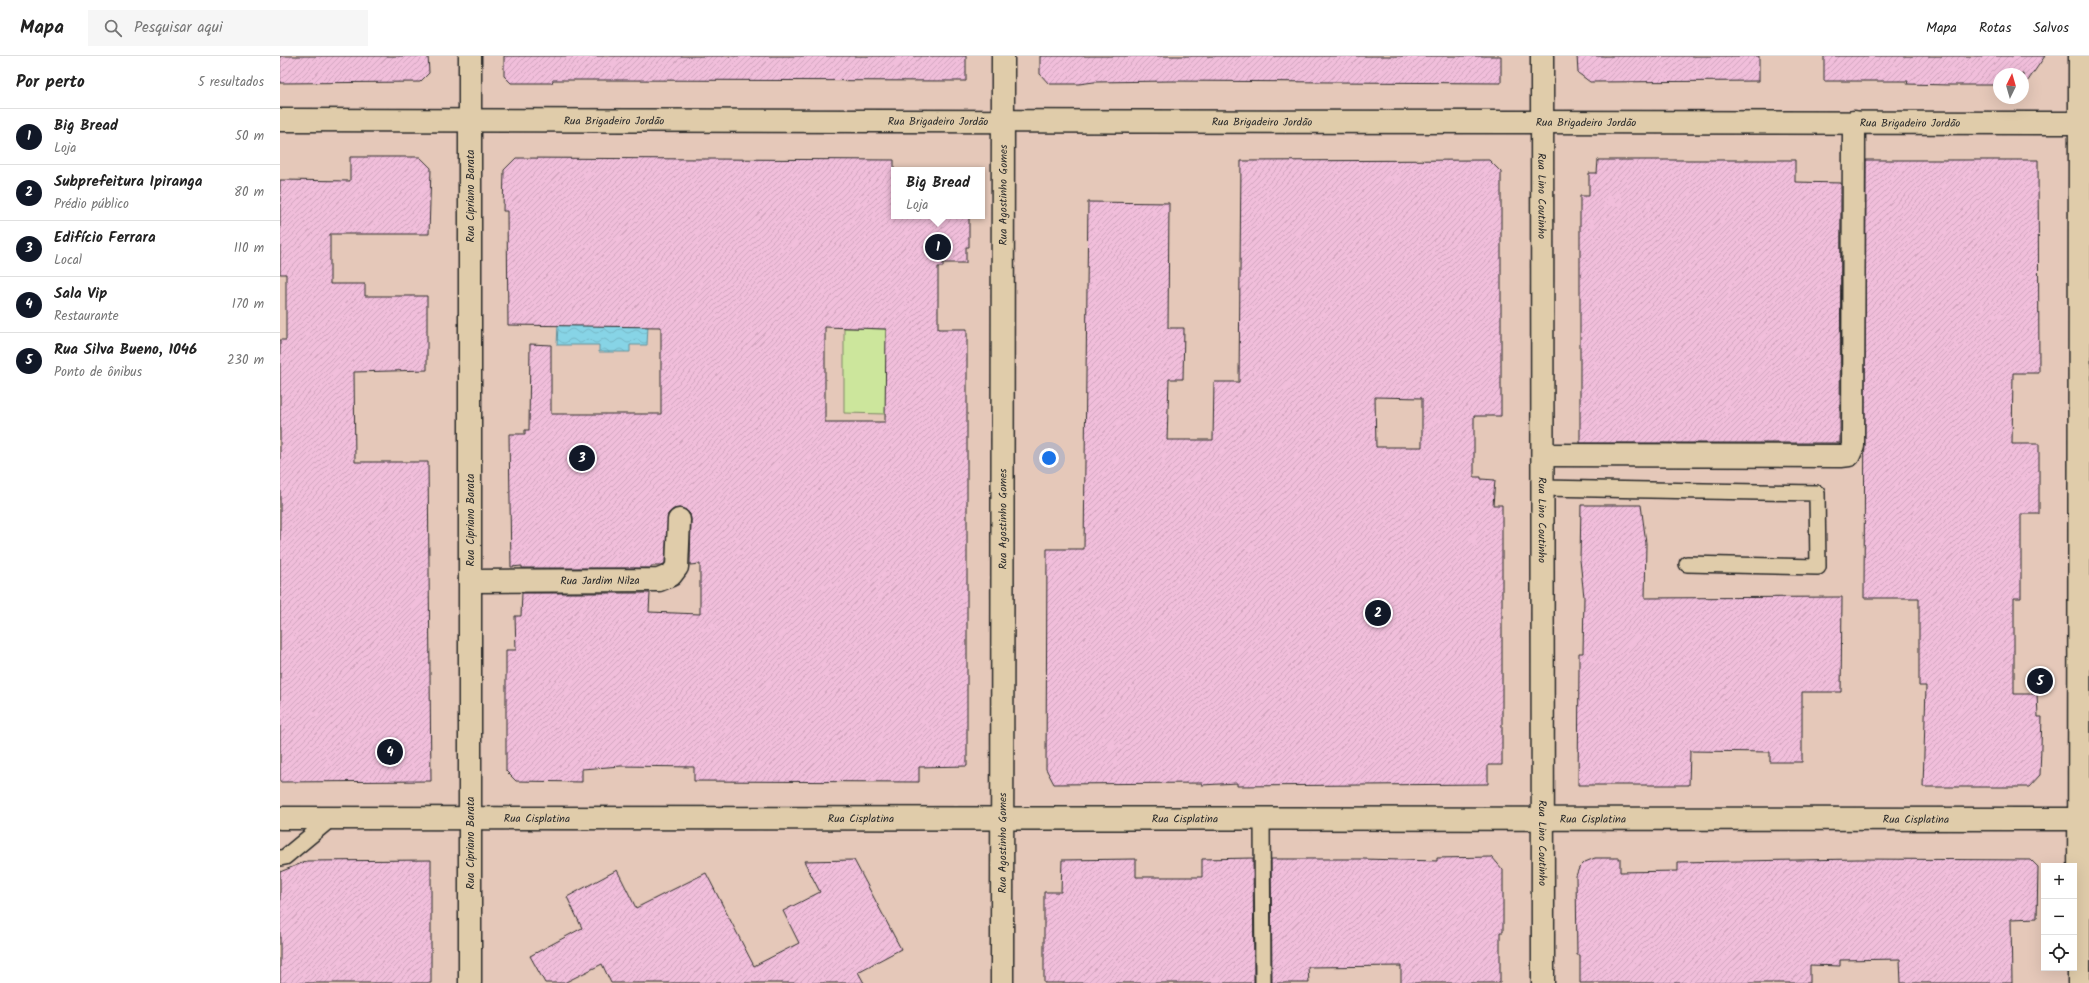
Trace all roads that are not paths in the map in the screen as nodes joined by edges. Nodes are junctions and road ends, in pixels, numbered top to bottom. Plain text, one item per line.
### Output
1 (470, 56) edge
2 (1003, 56) edge
3 (1542, 56) edge
4 (2080, 56) edge
5 (470, 81) junction
6 (280, 120) edge
7 (470, 120) junction
8 (435, 121) junction
9 (1003, 121) junction
10 (1542, 122) junction
11 (1854, 122) junction
12 (2084, 123) edge
13 (1543, 455) junction
14 (1542, 488) junction
15 (679, 520) dead end
16 (1687, 564) dead end
17 (470, 581) junction
18 (280, 818) edge
19 (332, 818) junction
20 (470, 818) junction
21 (1002, 818) junction
22 (1262, 819) junction
23 (1541, 819) junction
24 (2084, 819) edge
25 (280, 858) edge
26 (470, 983) edge
27 (1002, 983) edge
28 (1263, 983) edge
29 (1543, 983) edge
30 (2079, 983) edge

1 - 5 street, Rua Cipriano Barata
2 - 9 street, Rua Agostinho Gomes
3 - 10 street, Rua Lino Coutinho
4 - 12 street
5 - 7 street, Rua Cipriano Barata
5 - 8 street
6 - 8 street, Rua Brigadeiro Jordão
7 - 8 street, Rua Brigadeiro Jordão
7 - 9 street, Rua Brigadeiro Jordão
7 - 17 street, Rua Cipriano Barata
9 - 10 street, Rua Brigadeiro Jordão
9 - 21 street, Rua Agostinho Gomes
10 - 11 street, Rua Brigadeiro Jordão
10 - 13 street, Rua Lino Coutinho
11 - 12 street, Rua Brigadeiro Jordão
11 - 13 street
12 - 24 street
13 - 14 street, Rua Lino Coutinho
14 - 16 lane
14 - 23 street, Rua Lino Coutinho
15 - 17 street, Rua Jardim Nilza
17 - 20 street, Rua Cipriano Barata
18 - 19 street, Rua Cisplatina
19 - 20 street, Rua Cisplatina
19 - 25 lane
20 - 21 street, Rua Cisplatina
20 - 26 street, Rua Cipriano Barata
21 - 22 street, Rua Cisplatina
21 - 27 street, Rua Agostinho Gomes
22 - 23 street, Rua Cisplatina
22 - 28 lane
23 - 24 street, Rua Cisplatina
23 - 29 street, Rua Lino Coutinho
24 - 30 street

